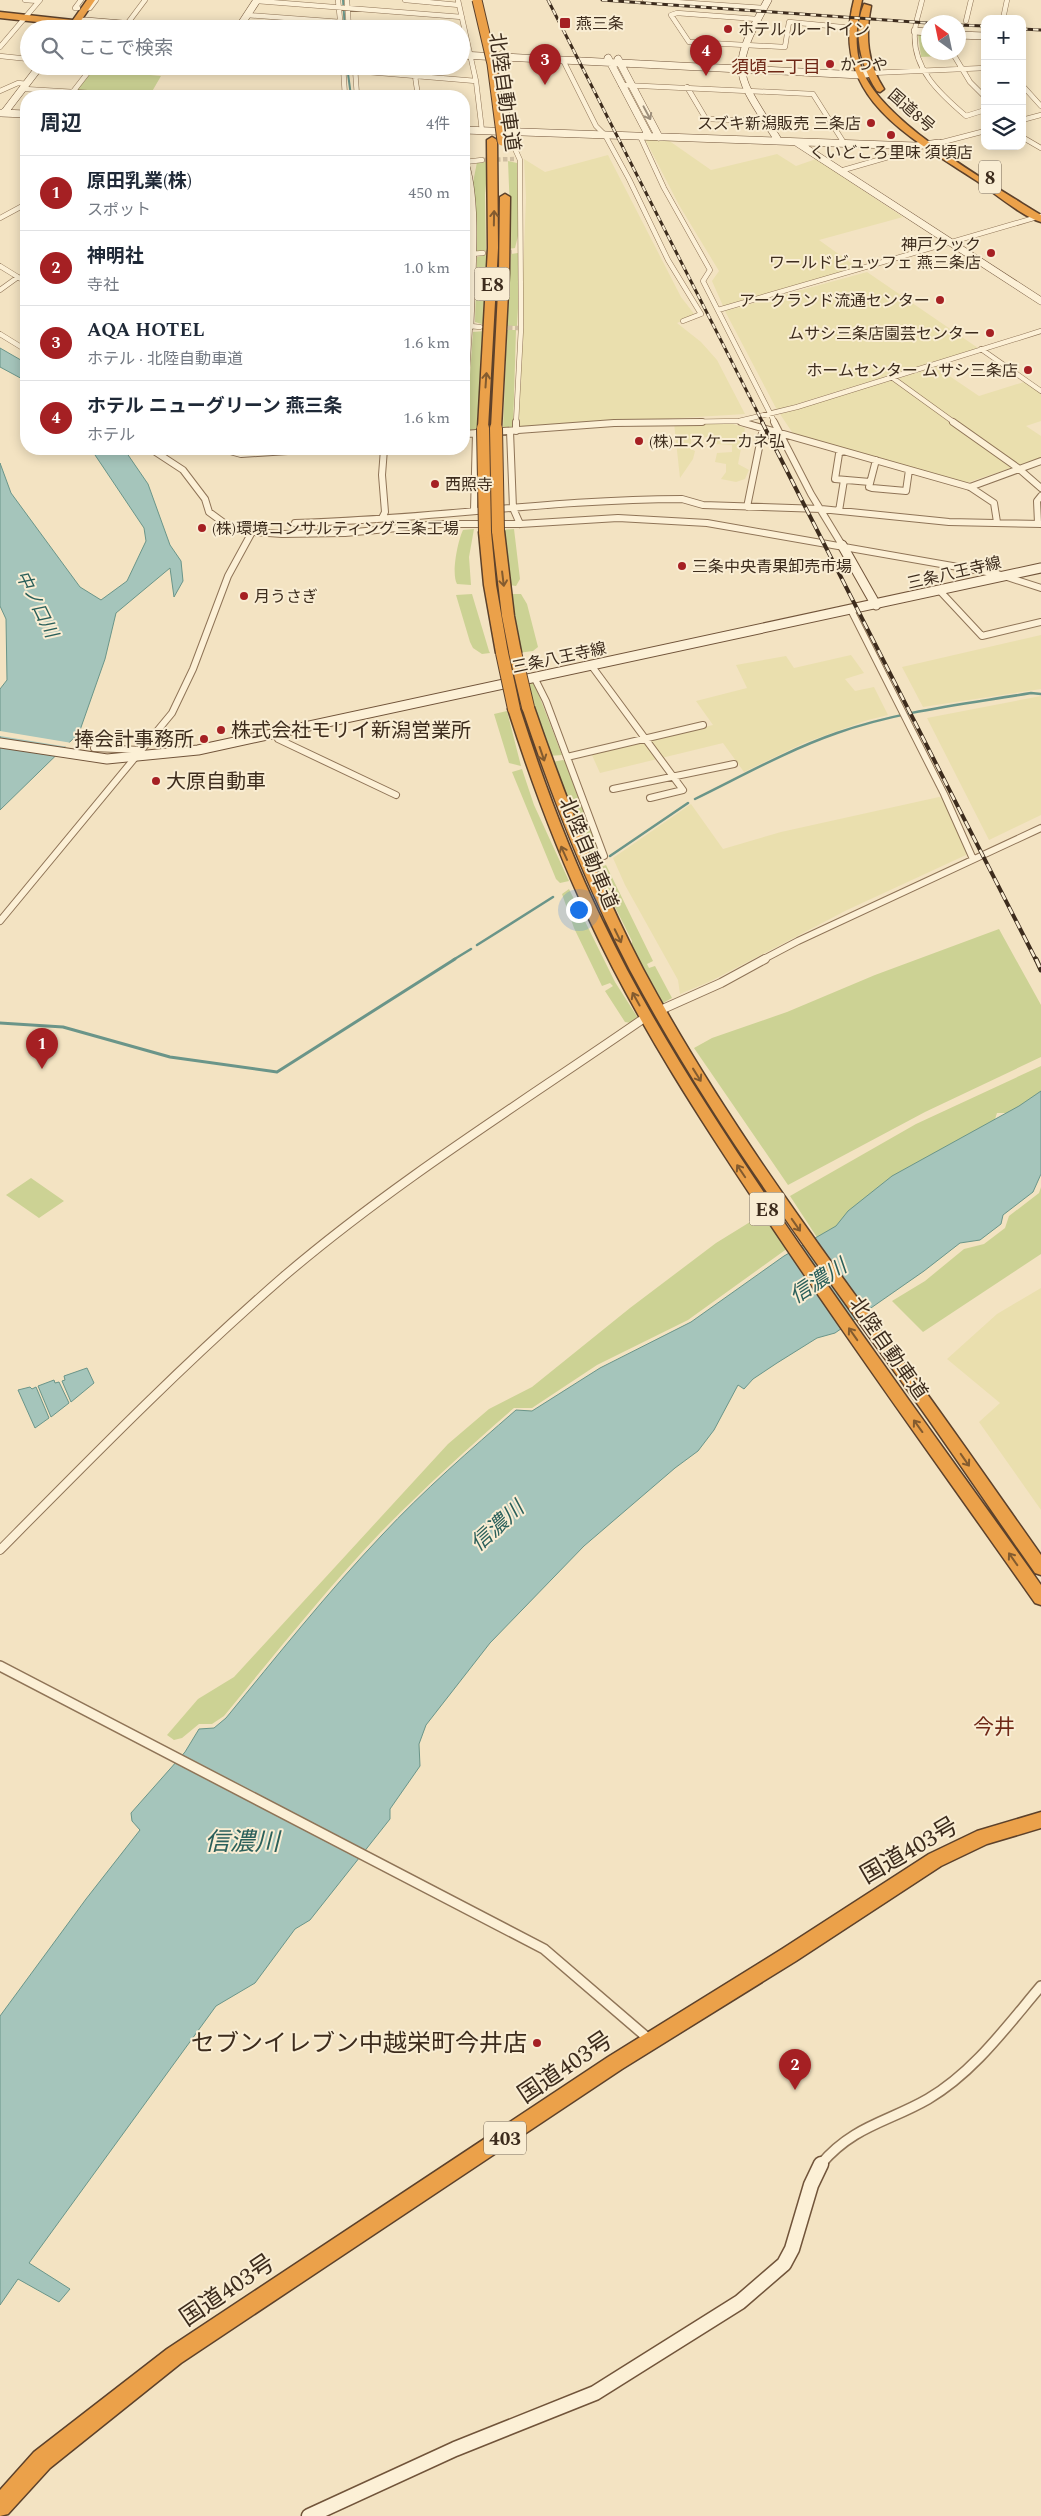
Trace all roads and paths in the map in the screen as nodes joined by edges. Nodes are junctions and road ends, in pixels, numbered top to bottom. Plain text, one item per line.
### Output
1 (24, 0) edge
2 (92, 0) edge
3 (96, 0) edge
4 (145, 0) edge
5 (257, 0) edge
6 (338, 0) edge
7 (347, 0) edge
8 (405, 0) edge
9 (468, 0) edge
10 (477, 0) edge
11 (645, 0) edge
12 (768, 0) edge
13 (858, 0) edge
14 (868, 0) edge
15 (922, 0) edge
16 (971, 0) edge
17 (1007, 0) edge
18 (39, 1) edge
19 (459, 2) edge
20 (82, 4) edge
21 (344, 8) junction
22 (764, 8) junction
23 (247, 15) junction
24 (1004, 15) edge
25 (0, 16) edge
26 (24, 17) junction
27 (462, 17) junction
28 (757, 19) junction
29 (22, 20) edge
30 (39, 20) edge
31 (73, 20) edge
32 (129, 20) edge
33 (244, 20) edge
34 (314, 20) edge
35 (341, 20) edge
36 (347, 20) edge
37 (462, 20) edge
38 (966, 21) dead end
39 (20, 22) edge
40 (852, 28) junction
41 (915, 31) junction
42 (921, 31) edge
43 (966, 35) edge
44 (981, 36) edge
45 (745, 45) junction
46 (0, 47) edge
47 (470, 53) joint
48 (503, 55) junction
49 (0, 56) edge
50 (20, 58) edge
51 (563, 60) junction
52 (609, 60) junction
53 (956, 60) edge
54 (619, 61) junction
55 (740, 67) junction
56 (981, 68) edge
57 (960, 69) junction
58 (923, 71) junction
59 (859, 73) junction
60 (871, 73) junction
61 (26, 75) edge
62 (33, 75) edge
63 (86, 75) edge
64 (344, 75) edge
65 (355, 75) edge
66 (407, 75) edge
67 (416, 76) junction
68 (476, 81) junction
69 (632, 84) junction
70 (621, 85) junction
71 (25, 86) junction
72 (687, 87) junction
73 (22, 90) edge
74 (52, 90) edge
75 (74, 90) edge
76 (345, 90) edge
77 (357, 90) edge
78 (417, 90) edge
79 (1026, 90) edge
80 (0, 91) edge
81 (749, 91) junction
82 (20, 92) edge
83 (981, 93) edge
84 (1041, 106) edge
85 (981, 111) edge
86 (2, 113) edge
87 (20, 114) edge
88 (1041, 115) edge
89 (1026, 119) edge
90 (766, 121) junction
91 (470, 130) edge
92 (482, 131) junction
93 (517, 132) junction
94 (981, 132) edge
95 (605, 135) junction
96 (640, 136) junction
97 (649, 136) junction
98 (500, 137) junction
99 (659, 137) junction
100 (1026, 139) edge
101 (778, 140) junction
102 (795, 141) junction
103 (844, 143) junction
104 (939, 143) junction
105 (929, 145) junction
106 (916, 146) junction
107 (1041, 148) edge
108 (514, 159) tunnel mouth
109 (482, 160) tunnel mouth
110 (520, 160) junction
111 (470, 161) edge
112 (840, 171) junction
113 (470, 176) edge
114 (20, 207) edge
115 (1040, 216) edge
116 (0, 218) edge
117 (952, 242) junction
118 (512, 252) tunnel mouth
119 (522, 252) junction
120 (483, 253) tunnel mouth
121 (471, 254) junction
122 (0, 266) edge
123 (470, 272) edge
124 (18, 277) joint
125 (0, 290) edge
126 (1041, 301) edge
127 (718, 310) junction
128 (683, 321) dead end
129 (470, 325) edge
130 (480, 327) tunnel mouth
131 (1041, 331) edge
132 (0, 334) edge
133 (20, 346) edge
134 (981, 349) junction
135 (890, 376) junction
136 (1041, 390) edge
137 (770, 413) junction
138 (739, 421) junction
139 (763, 428) junction
140 (480, 431) junction
141 (513, 431) junction
142 (470, 433) edge
143 (780, 434) junction
144 (842, 451) junction
145 (160, 455) edge
146 (384, 455) edge
147 (876, 460) junction
148 (1041, 461) edge
149 (1018, 468) junction
150 (909, 470) junction
151 (844, 480) junction
152 (870, 482) junction
153 (970, 487) junction
154 (1041, 488) edge
155 (1041, 496) edge
156 (746, 507) junction
157 (512, 508) junction
158 (821, 509) junction
159 (474, 510) junction
160 (839, 511) junction
161 (382, 518) junction
162 (997, 522) junction
163 (295, 523) dead end
164 (520, 524) junction
165 (1040, 524) edge
166 (252, 532) junction
167 (842, 545) junction
168 (1041, 568) edge
169 (1004, 576) junction
170 (1018, 582) junction
171 (1041, 583) edge
172 (1041, 588) edge
173 (940, 591) junction
174 (876, 605) junction
175 (851, 610) junction
176 (1041, 622) edge
177 (591, 665) junction
178 (534, 677) junction
179 (703, 725) dead end
180 (275, 734) junction
181 (646, 738) junction
182 (0, 743) edge
183 (94, 748) dead end
184 (138, 754) junction
185 (567, 758) junction
186 (734, 764) dead end
187 (674, 777) junction
188 (613, 789) dead end
189 (396, 795) dead end
190 (650, 798) dead end
191 (1041, 828) edge
192 (604, 856) dead end
193 (973, 859) junction
194 (0, 921) edge
195 (665, 1008) dead end
196 (640, 1021) dead end
197 (666, 1037) junction
198 (0, 1550) edge
199 (1041, 1568) edge
200 (1041, 1598) edge
201 (0, 1666) edge
202 (1041, 1820) edge
203 (1041, 1986) edge
204 (651, 2040) junction
205 (821, 2164) joint
206 (0, 2506) edge
207 (309, 2516) edge

1 - 18 street
2 - 20 highway
3 - 20 street
4 - 32 street
5 - 21 street
5 - 23 street
6 - 21 street
7 - 21 street
8 - 19 street
9 - 98 highway, 北陸自動車道 / E8
10 - 98 highway, 北陸自動車道 / E8, bridge
11 - 22 street
12 - 22 street
13 - 40 highway, 国道8号 / 8
14 - 60 highway, 国道8号 / 8
15 - 41 street
16 - 38 street
17 - 24 street
18 - 26 street
19 - 27 street
20 - 31 highway
21 - 27 street
21 - 35 street
21 - 36 street
22 - 28 street
23 - 33 street
23 - 34 street
25 - 26 highway
26 - 29 street
26 - 30 highway
27 - 37 street
28 - 45 street
28 - 45 street
39 - 46 street
40 - 45 street
40 - 59 highway, 国道8号 / 8
41 - 42 street
41 - 58 street
43 - 44 street
45 - 55 street
47 - 48 street
47 - 68 street
48 - 51 street
48 - 52 street
48 - 93 street
49 - 50 street
51 - 52 street
51 - 95 street
52 - 54 street
52 - 70 street
53 - 57 street
54 - 55 street
54 - 69 street
55 - 59 street
55 - 81 street
56 - 57 street
57 - 58 street
57 - 83 street
58 - 60 street
58 - 85 street
59 - 60 street
59 - 105 highway, 国道8号 / 8
60 - 104 highway, 国道8号 / 8
61 - 71 street
62 - 71 street
63 - 75 street
64 - 76 street
65 - 77 street
66 - 67 street
67 - 68 street
67 - 78 street
68 - 92 street
69 - 70 street
69 - 72 street
69 -> 99 street
70 - 97 street
71 - 73 street
71 - 74 street
71 - 80 street
72 - 81 street
72 - 90 street
79 - 84 street
81 - 90 street
81 - 103 street
82 - 86 street
86 - 87 street
88 - 89 street
90 - 101 street
91 - 92 street
92 - 98 street
93 - 95 street
93 - 98 street
94 - 104 street
95 - 96 street
95 - 128 street
96 - 97 street
96 - 127 street
97 - 99 street
98 - 110 street
140 -> 98 highway, 北陸自動車道 / E8
98 -> 197 highway, 北陸自動車道 / E8, bridge
99 - 101 street
100 - 107 street
101 - 102 street
102 - 103 street
102 - 112 street
103 - 106 street
104 - 105 street
104 - 115 highway, 国道8号 / 8
105 - 106 street
105 - 115 highway, 国道8号 / 8
106 - 112 street
108 - 110 street
109 - 111 street
110 - 119 street
112 - 117 street
113 - 121 street
114 - 116 street
115 - 117 street
117 - 126 street
117 - 127 street
118 - 119 street
119 - 141 street
120 - 121 street
121 - 123 street
122 - 124 street
124 - 125 street
127 - 137 street
129 - 130 street
131 - 134 street
132 - 133 street
134 - 135 street
134 - 136 street
135 - 137 street
135 - 149 street
137 - 138 street
137 - 143 street
138 - 139 street
138 - 141 street
139 - 143 street
139 - 156 street
140 - 141 street
140 - 142 street
140 - 159 street
197 -> 140 highway, 北陸自動車道 / E8, bridge
141 - 157 street
143 - 144 street
143 - 158 street
144 - 147 street
144 - 151 street
145 - 166 street
146 - 161 street
147 - 150 street
147 - 152 street
148 - 149 street
149 - 153 street
149 - 154 street
150 - 152 street
150 - 153 street
151 - 152 street
151 - 160 street
153 - 162 street
155 - 165 street
156 - 157 street
156 - 158 street
157 - 159 street
157 - 164 street
158 - 160 street
158 - 167 street
159 - 161 street
160 - 162 street
161 - 163 street
162 - 165 street
164 - 166 street
164 - 167 street
166 - 184 street
167 - 169 street
167 - 174 street
168 - 169 street, 三条八王寺線
169 - 170 street
169 - 173 street, 三条八王寺線
170 - 171 street
170 - 172 street
173 - 174 street, 三条八王寺線
173 - 176 street
174 - 175 street, 三条八王寺線
175 - 177 street, 三条八王寺線
175 - 193 street
177 - 178 street, 三条八王寺線
177 - 181 street
178 - 180 street, 三条八王寺線
178 - 185 street
179 - 181 street
180 - 184 street, 三条八王寺線
180 - 189 street
181 - 185 street
181 - 187 street
182 - 184 street, 三条八王寺線
183 - 184 street
184 - 194 street
185 - 192 street
186 - 187 street
187 - 188 street
187 - 190 street
191 - 193 street
193 - 195 street
196 - 198 street
197 -> 199 highway, 北陸自動車道 / E8
200 -> 197 highway, 北陸自動車道 / E8
201 - 204 street
202 - 204 highway, 国道403号 / 403
203 - 205 street
204 - 206 highway, 国道403号 / 403
205 - 207 street

